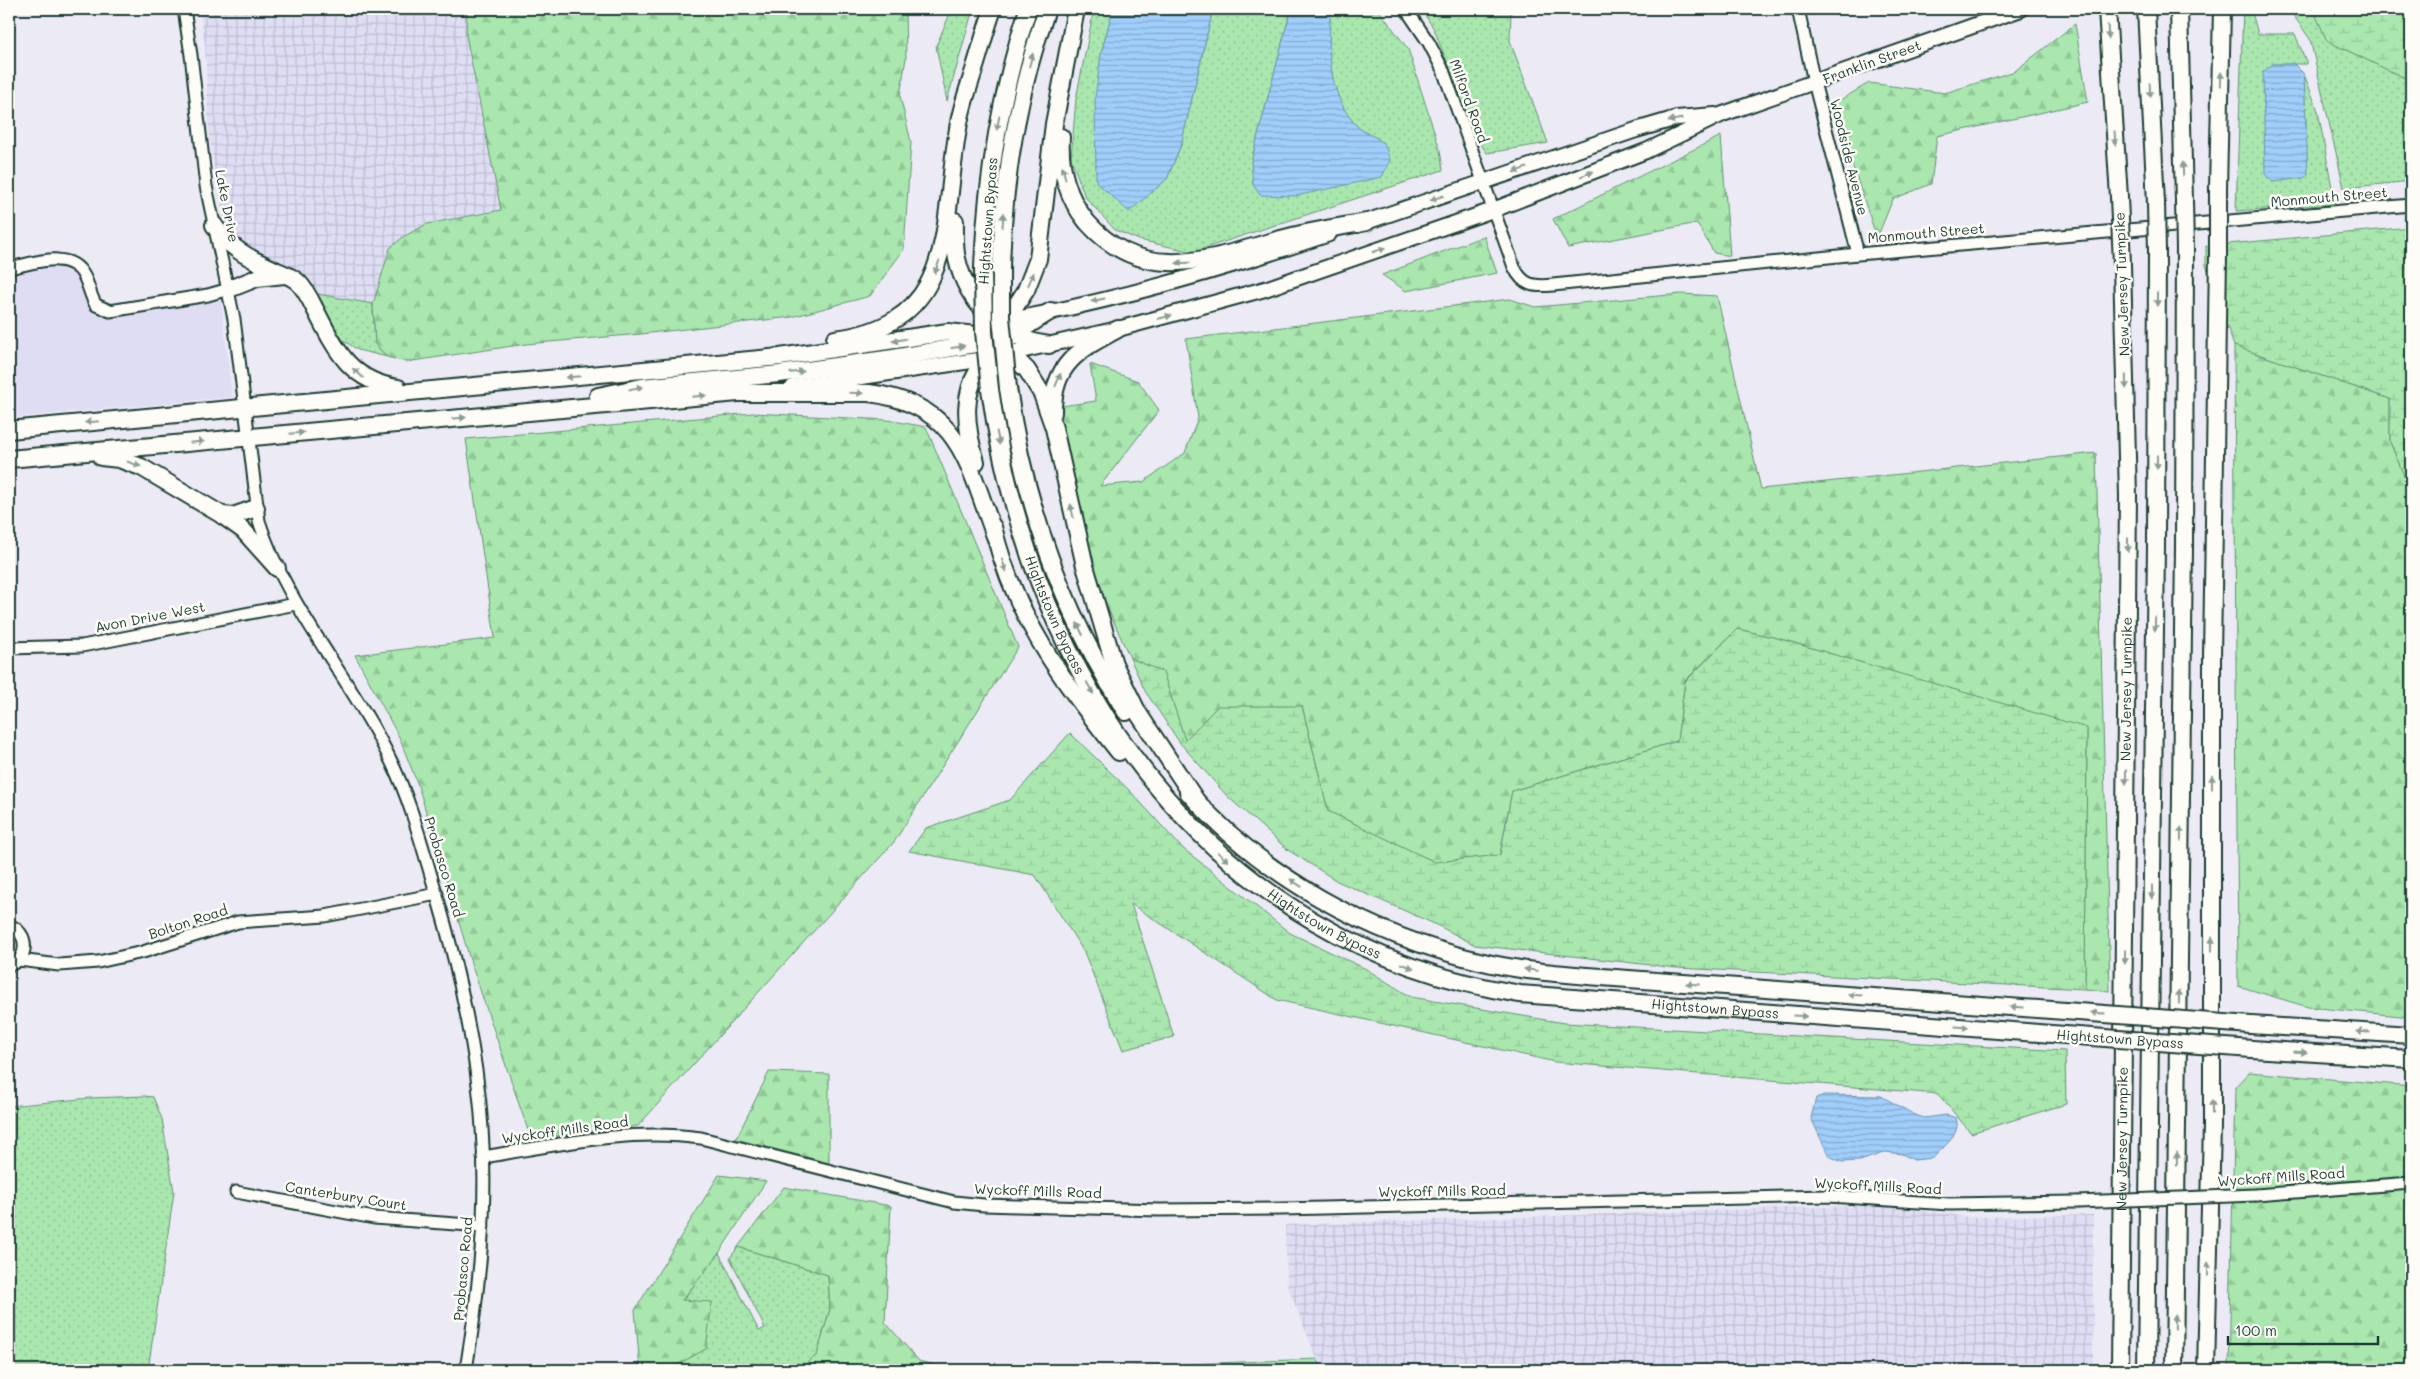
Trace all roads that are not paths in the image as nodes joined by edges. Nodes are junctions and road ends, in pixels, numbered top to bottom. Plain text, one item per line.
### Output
1 (184, 9) edge
2 (993, 9) edge
3 (1028, 9) edge
4 (1048, 9) edge
5 (1077, 9) edge
6 (1406, 9) edge
7 (1798, 9) edge
8 (2021, 9) edge
9 (2107, 9) edge
10 (2146, 9) edge
11 (2179, 9) edge
12 (2222, 9) edge
13 (976, 65) junction
14 (1814, 82) junction
15 (1723, 114) junction
16 (1483, 182) junction
17 (2411, 205) edge
18 (1493, 210) junction
19 (1367, 222) junction
20 (214, 225) junction
21 (1858, 254) junction
22 (9, 268) edge
23 (286, 275) junction
24 (229, 289) junction
25 (1051, 311) joint
26 (1004, 326) junction
27 (1118, 329) junction
28 (948, 332) junction
29 (1049, 345) junction
30 (999, 346) junction
31 (985, 359) junction
32 (673, 368) junction
33 (420, 391) junction
34 (738, 392) junction
35 (245, 408) junction
36 (520, 412) junction
37 (1054, 428) junction
38 (9, 430) edge
39 (249, 438) junction
40 (34, 456) junction
41 (9, 459) edge
42 (256, 508) junction
43 (222, 516) junction
44 (995, 536) junction
45 (277, 568) junction
46 (296, 604) junction
47 (9, 648) edge
48 (1194, 799) junction
49 (1188, 823) junction
50 (437, 894) junction
51 (9, 925) edge
52 (14, 962) edge
53 (2411, 1035) edge
54 (2411, 1059) edge
55 (483, 1157) junction
56 (2411, 1184) edge
57 (236, 1192) dead end
58 (483, 1226) junction
59 (466, 1370) edge
60 (2120, 1370) edge
61 (2146, 1370) edge
62 (2174, 1370) edge
63 (2206, 1370) edge

1 - 20 street, Lake Drive
2 - 13 highway
3 -> 49 highway, Hightstown Bypass, bridge
48 -> 4 highway, Hightstown Bypass, bridge
19 -> 5 highway
26 -> 5 highway
6 - 16 street, Milford Road
7 - 14 street, Woodside Avenue
8 - 14 main road, Franklin Street
9 -> 60 highway, New Jersey Turnpike, bridge
10 -> 61 highway, New Jersey Turnpike, bridge
62 -> 11 highway, bridge
63 -> 12 highway, bridge
13 - 26 highway
13 -> 32 highway
14 - 15 main road, Franklin Street
14 - 21 street, Woodside Avenue
15 -> 16 main road
18 -> 15 main road
16 - 18 street, Milford Road
16 -> 19 main road
17 - 21 street, Monmouth Street
18 - 21 street, Monmouth Street
27 -> 18 main road
19 -> 25 main road
20 - 23 highway
20 - 24 street, Lake Drive
22 - 24 street
23 - 24 highway
33 -> 23 highway
24 - 35 street, Lake Drive
25 - 26 highway
26 - 28 main road
26 - 29 highway
26 - 30 highway
27 - 29 main road
37 -> 27 highway
28 - 30 highway
28 -> 32 highway
29 - 30 main road
30 - 31 highway
36 -> 30 highway
30 - 37 highway
31 - 34 main road
31 - 44 highway
32 -> 33 highway
33 - 35 highway
36 -> 34 highway
34 -> 44 highway
35 -> 38 highway
35 - 39 street, Probasco Road
39 -> 36 highway
48 -> 37 highway
40 -> 39 highway
39 - 42 street, Probasco Road
40 - 41 highway
40 -> 43 highway
42 - 43 highway
42 - 45 street, Probasco Road
43 - 45 highway
44 -> 49 highway
45 - 46 street, Probasco Road
46 - 47 street, Avon Drive West
46 - 50 street, Probasco Road
53 -> 48 highway, Hightstown Bypass, bridge
49 -> 54 highway, Hightstown Bypass, bridge
50 - 52 street, Bolton Road
50 - 55 street, Probasco Road
51 - 52 street
55 - 56 street, Wyckoff Mills Road, bridge
55 - 58 street, Probasco Road
57 - 58 street, Canterbury Court
58 - 59 street, Probasco Road

